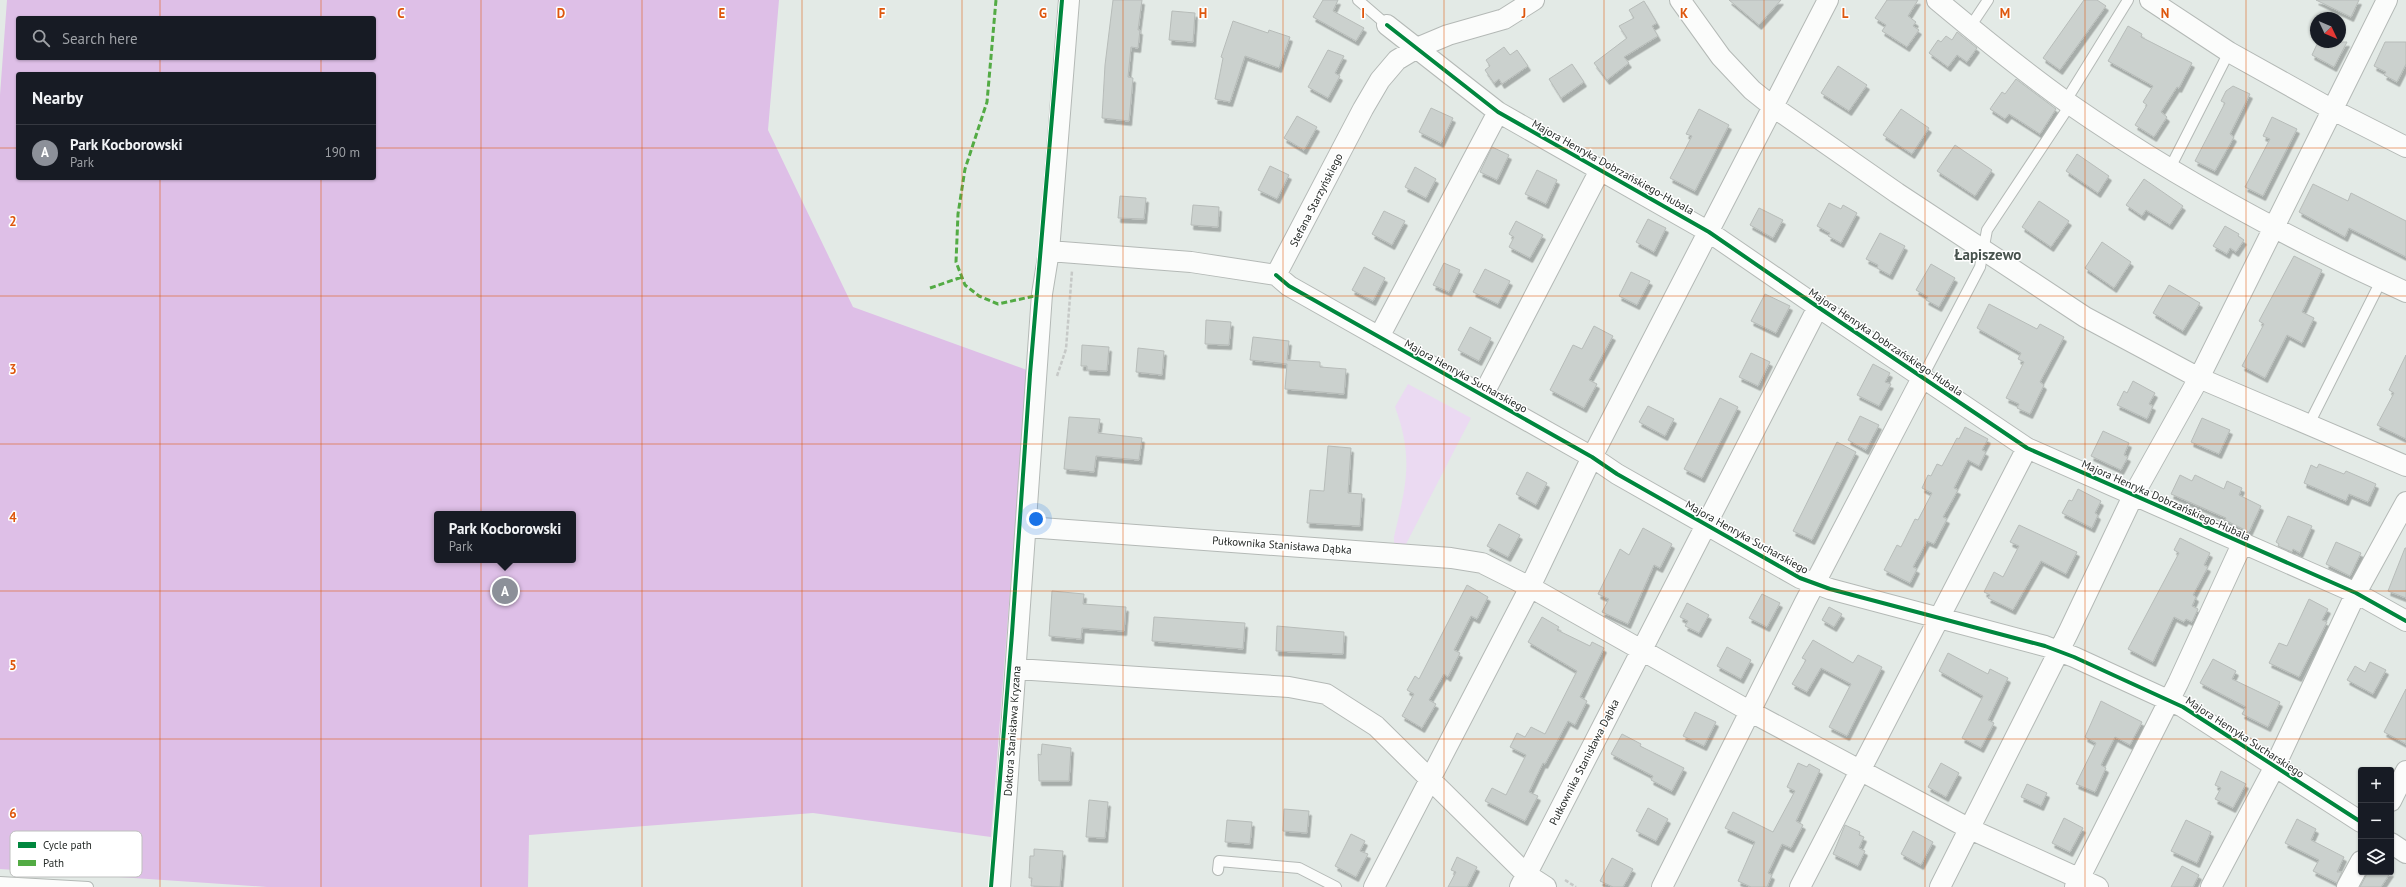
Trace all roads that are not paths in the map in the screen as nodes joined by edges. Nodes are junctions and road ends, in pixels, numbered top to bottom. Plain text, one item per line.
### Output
1 (1068, 0) edge
2 (1358, 0) edge
3 (1534, 0) edge
4 (1680, 0) edge
5 (1828, 0) edge
6 (1937, 0) edge
7 (1988, 0) edge
8 (2128, 0) edge
9 (2150, 0) edge
10 (2387, 0) edge
11 (1387, 25) joint
12 (1970, 27) junction
13 (1416, 48) junction
14 (2230, 52) junction
15 (2068, 103) junction
16 (1772, 106) junction
17 (2333, 110) junction
18 (1498, 112) junction
19 (2406, 146) edge
20 (2170, 168) junction
21 (1600, 170) junction
22 (2275, 228) junction
23 (1709, 232) junction
24 (1983, 250) junction
25 (1049, 251) junction
26 (1276, 274) junction
27 (2381, 281) junction
28 (2406, 292) edge
29 (1818, 307) junction
30 (1379, 337) junction
31 (1922, 378) junction
32 (2198, 378) junction
33 (1483, 395) junction
34 (2308, 426) junction
35 (2028, 448) junction
36 (1592, 457) junction
37 (2406, 466) edge
38 (2133, 496) junction
39 (2406, 502) edge
40 (1706, 525) junction
41 (1027, 527) junction
42 (2242, 544) junction
43 (1815, 584) junction
44 (1530, 587) junction
45 (2356, 593) junction
46 (1939, 617) junction
47 (2406, 621) edge
48 (1641, 649) junction
49 (2058, 651) junction
50 (1017, 669) junction
51 (2170, 700) junction
52 (1751, 712) junction
53 (2275, 766) junction
54 (1859, 770) junction
55 (2406, 771) edge
56 (1429, 778) junction
57 (2394, 795) edge
58 (2358, 820) edge
59 (1970, 829) junction
60 (2394, 845) edge
61 (2406, 853) edge
62 (2358, 867) edge
63 (1218, 870) dead end
64 (1523, 880) edge
65 (0, 882) edge
66 (1554, 883) edge
67 (2077, 883) edge
68 (88, 887) edge
69 (1000, 887) edge
70 (1336, 887) edge
71 (1374, 887) edge
72 (1662, 887) edge
73 (1800, 887) edge
74 (1940, 887) edge
75 (2098, 887) edge
76 (2211, 887) edge
77 (2347, 887) edge

1 - 25 street, Doktora Stanisława Kryzana
2 - 11 lane, Majora Henryka Dobrzańskiego-Hubala
3 - 13 street, Stefana Starzyńskiego
4 - 16 street
5 - 16 street
6 - 12 street
7 - 12 lane
8 - 15 lane, Majora Henryka Dobrzańskiego-Hubala
9 - 14 street
10 - 17 street, Majora Henryka Dobrzańskiego-Hubala
11 - 13 street, Majora Henryka Dobrzańskiego-Hubala
12 - 15 street
13 - 18 street, Majora Henryka Dobrzańskiego-Hubala
13 - 26 street, Stefana Starzyńskiego
14 - 17 street
14 - 20 lane
15 - 20 street
15 - 24 lane, Majora Henryka Dobrzańskiego-Hubala
16 - 23 street
16 - 24 street
17 - 19 street
17 - 22 street, Majora Henryka Dobrzańskiego-Hubala
18 - 21 street, Majora Henryka Dobrzańskiego-Hubala
18 - 30 street
20 - 22 street
21 - 23 street, Majora Henryka Dobrzańskiego-Hubala
21 - 33 street, Majora Henryka Sucharskiego
22 - 27 street
22 - 32 street, Majora Henryka Dobrzańskiego-Hubala
23 - 29 street, Majora Henryka Dobrzańskiego-Hubala
23 - 36 street
24 - 31 lane, Majora Henryka Dobrzańskiego-Hubala
24 - 32 street
25 - 26 street
25 - 41 street, Doktora Stanisława Kryzana
26 - 30 street, Majora Henryka Sucharskiego
27 - 28 street
27 - 34 lane
29 - 31 street, Majora Henryka Dobrzańskiego-Hubala
29 - 40 street, Majora Henryka Sucharskiego
30 - 33 street, Majora Henryka Sucharskiego
31 - 35 street, Majora Henryka Dobrzańskiego-Hubala
31 - 43 street, Majora Henryka Sucharskiego
32 - 34 street
32 - 38 street, Majora Henryka Dobrzańskiego-Hubala
33 - 36 street, Majora Henryka Sucharskiego
34 - 37 street
35 - 38 street, Majora Henryka Dobrzańskiego-Hubala
35 - 46 street
36 - 40 street, Majora Henryka Sucharskiego
36 - 44 street
38 - 42 street, Majora Henryka Dobrzańskiego-Hubala
38 - 49 street
39 - 45 street
40 - 43 street, Majora Henryka Sucharskiego
40 - 48 street, Majora Henryka Sucharskiego
41 - 44 street, Pułkownika Stanisława Dąbka
41 - 50 street, Doktora Stanisława Kryzana
42 - 45 street, Majora Henryka Dobrzańskiego-Hubala
42 - 51 street, Majora Henryka Sucharskiego
43 - 46 street, Majora Henryka Sucharskiego
43 - 52 street, Majora Henryka Sucharskiego
44 - 48 street, Pułkownika Stanisława Dąbka
44 - 56 street
45 - 47 street, Majora Henryka Dobrzańskiego-Hubala
45 - 53 street, Majora Henryka Sucharskiego
46 - 49 street, Majora Henryka Sucharskiego
46 - 54 street
48 - 52 street, Pułkownika Stanisława Dąbka
48 - 64 street, Pułkownika Stanisława Dąbka
49 - 51 street, Majora Henryka Sucharskiego
49 - 59 street
50 - 56 street
50 - 69 street, Doktora Stanisława Kryzana
51 - 53 street, Majora Henryka Sucharskiego
51 - 67 street, Majora Henryka Sucharskiego
52 - 54 street, Pułkownika Stanisława Dąbka
52 - 72 street
53 - 58 street, Majora Henryka Sucharskiego
53 - 76 street, Majora Henryka Sucharskiego
54 - 59 street, Pułkownika Stanisława Dąbka
54 - 73 street
55 - 57 street
56 - 64 street
56 - 71 street
59 - 67 street, Pułkownika Stanisława Dąbka
59 - 74 street
60 - 61 street
62 - 77 street
63 - 70 lane
64 - 66 street
65 - 68 lane
67 - 75 street, Pułkownika Stanisława Dąbka

